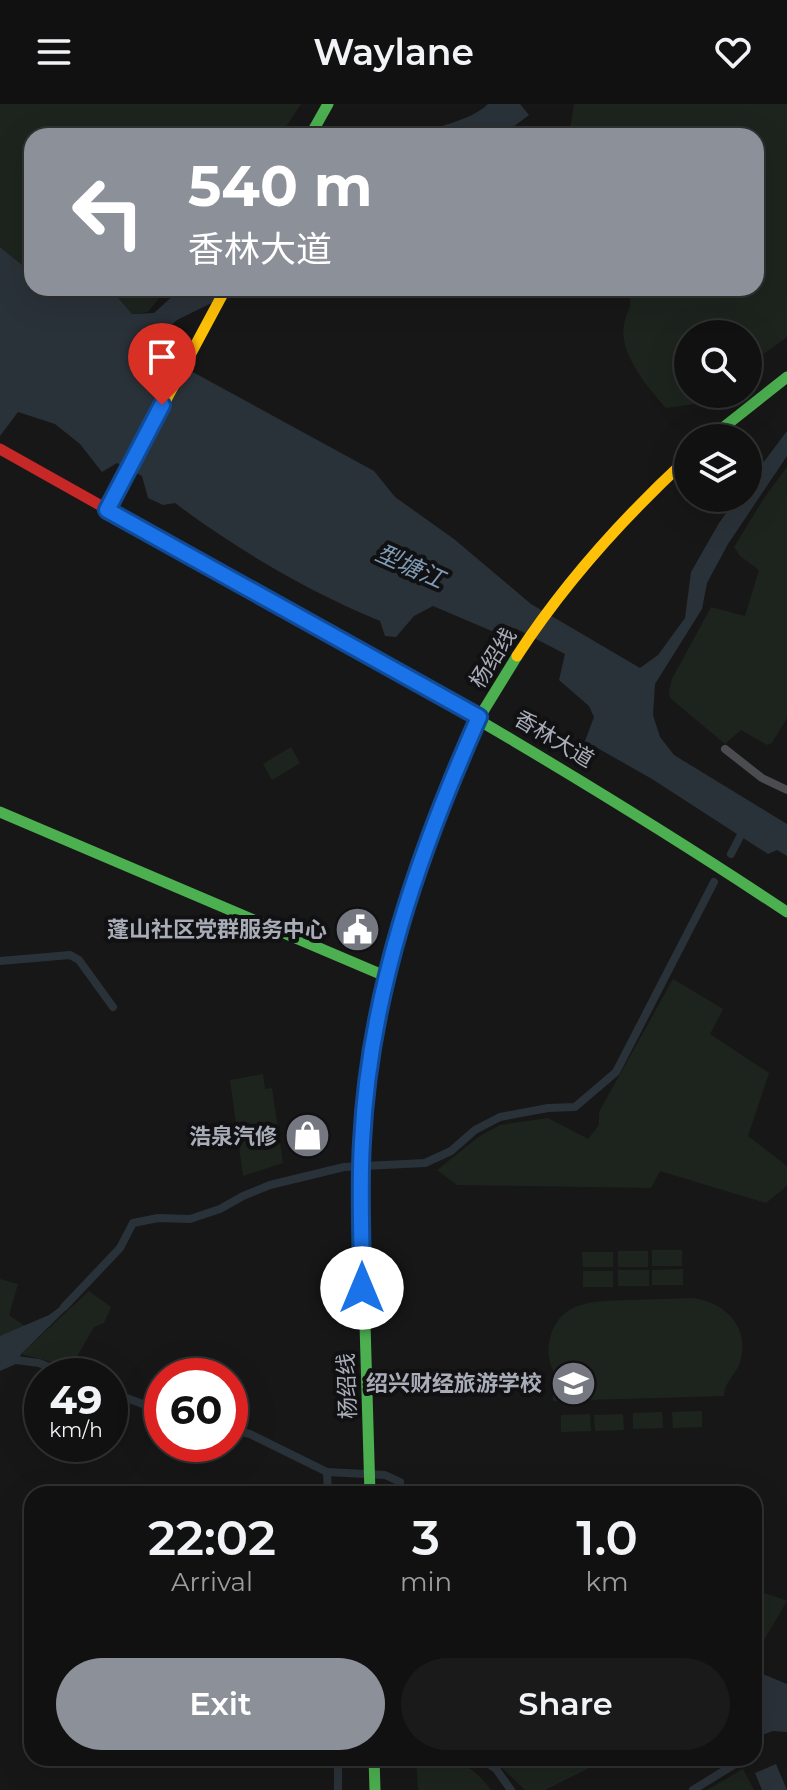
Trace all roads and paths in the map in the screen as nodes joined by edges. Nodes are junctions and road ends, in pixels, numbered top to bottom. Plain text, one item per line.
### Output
1 (328, 104) edge
2 (314, 128) edge
3 (222, 296) edge
4 (787, 377) edge
5 (728, 424) edge
6 (0, 449) edge
7 (674, 470) edge
8 (107, 510) junction
9 (479, 717) junction
10 (725, 749) dead end
11 (787, 790) edge
12 (0, 812) edge
13 (787, 912) edge
14 (385, 976) junction
15 (370, 1486) edge
16 (374, 1766) edge
17 (375, 1790) edge

1 - 2 main road
3 - 8 main road
4 - 5 main road
6 - 8 main road, 香林大道
7 - 9 main road, 杨绍线
8 - 9 main road, 香林大道
9 - 13 main road, 香林大道
9 - 14 main road, 杨绍线
10 - 11 street
12 - 14 main road
14 - 15 main road, 杨绍线
16 - 17 main road

